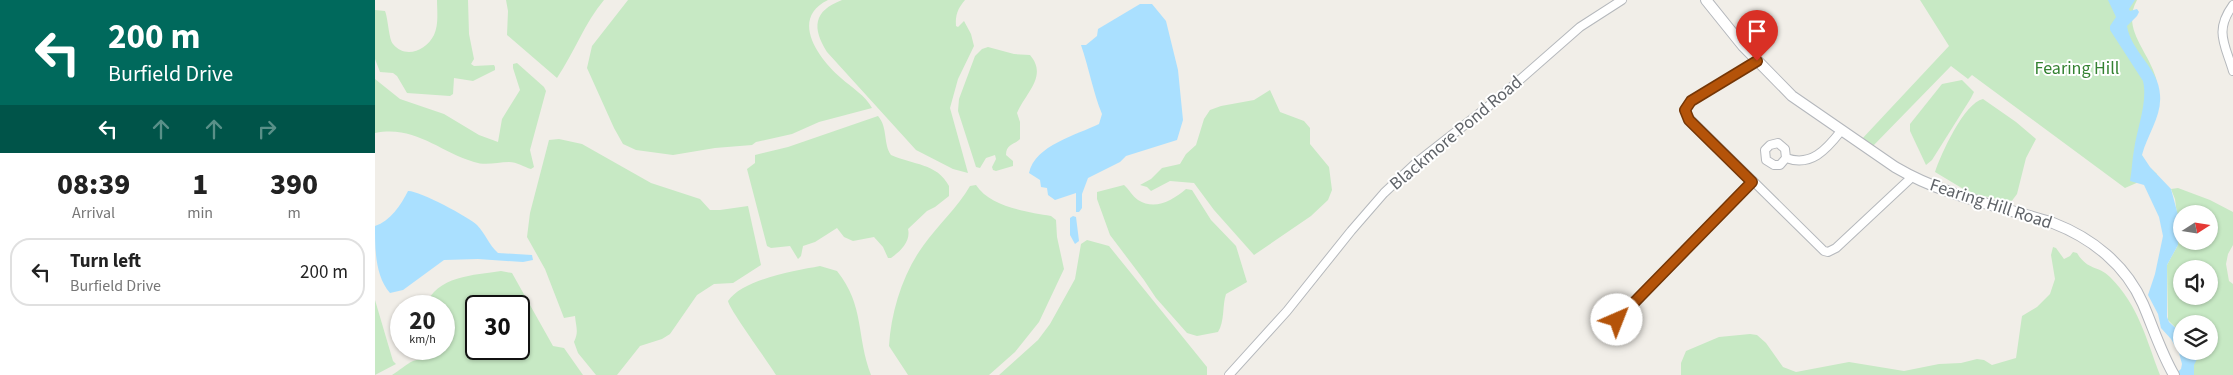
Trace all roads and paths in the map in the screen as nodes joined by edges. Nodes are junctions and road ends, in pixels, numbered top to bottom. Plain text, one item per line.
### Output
1 (1622, 0) edge
2 (1706, 0) edge
3 (2233, 5) edge
4 (1757, 61) junction
5 (2233, 71) edge
6 (1841, 131) junction
7 (1786, 158) dead end
8 (1912, 177) junction
9 (1752, 182) junction
10 (1617, 320) dead end
11 (2173, 372) edge
12 (1229, 375) edge

1 - 12 street, Blackmore Pond Road
2 - 4 main road, Fearing Hill Road
3 - 5 street
4 - 6 main road, Fearing Hill Road
4 - 9 street
6 - 7 street
6 - 8 main road, Fearing Hill Road
8 - 9 street
8 - 11 main road, Fearing Hill Road
9 - 10 street

